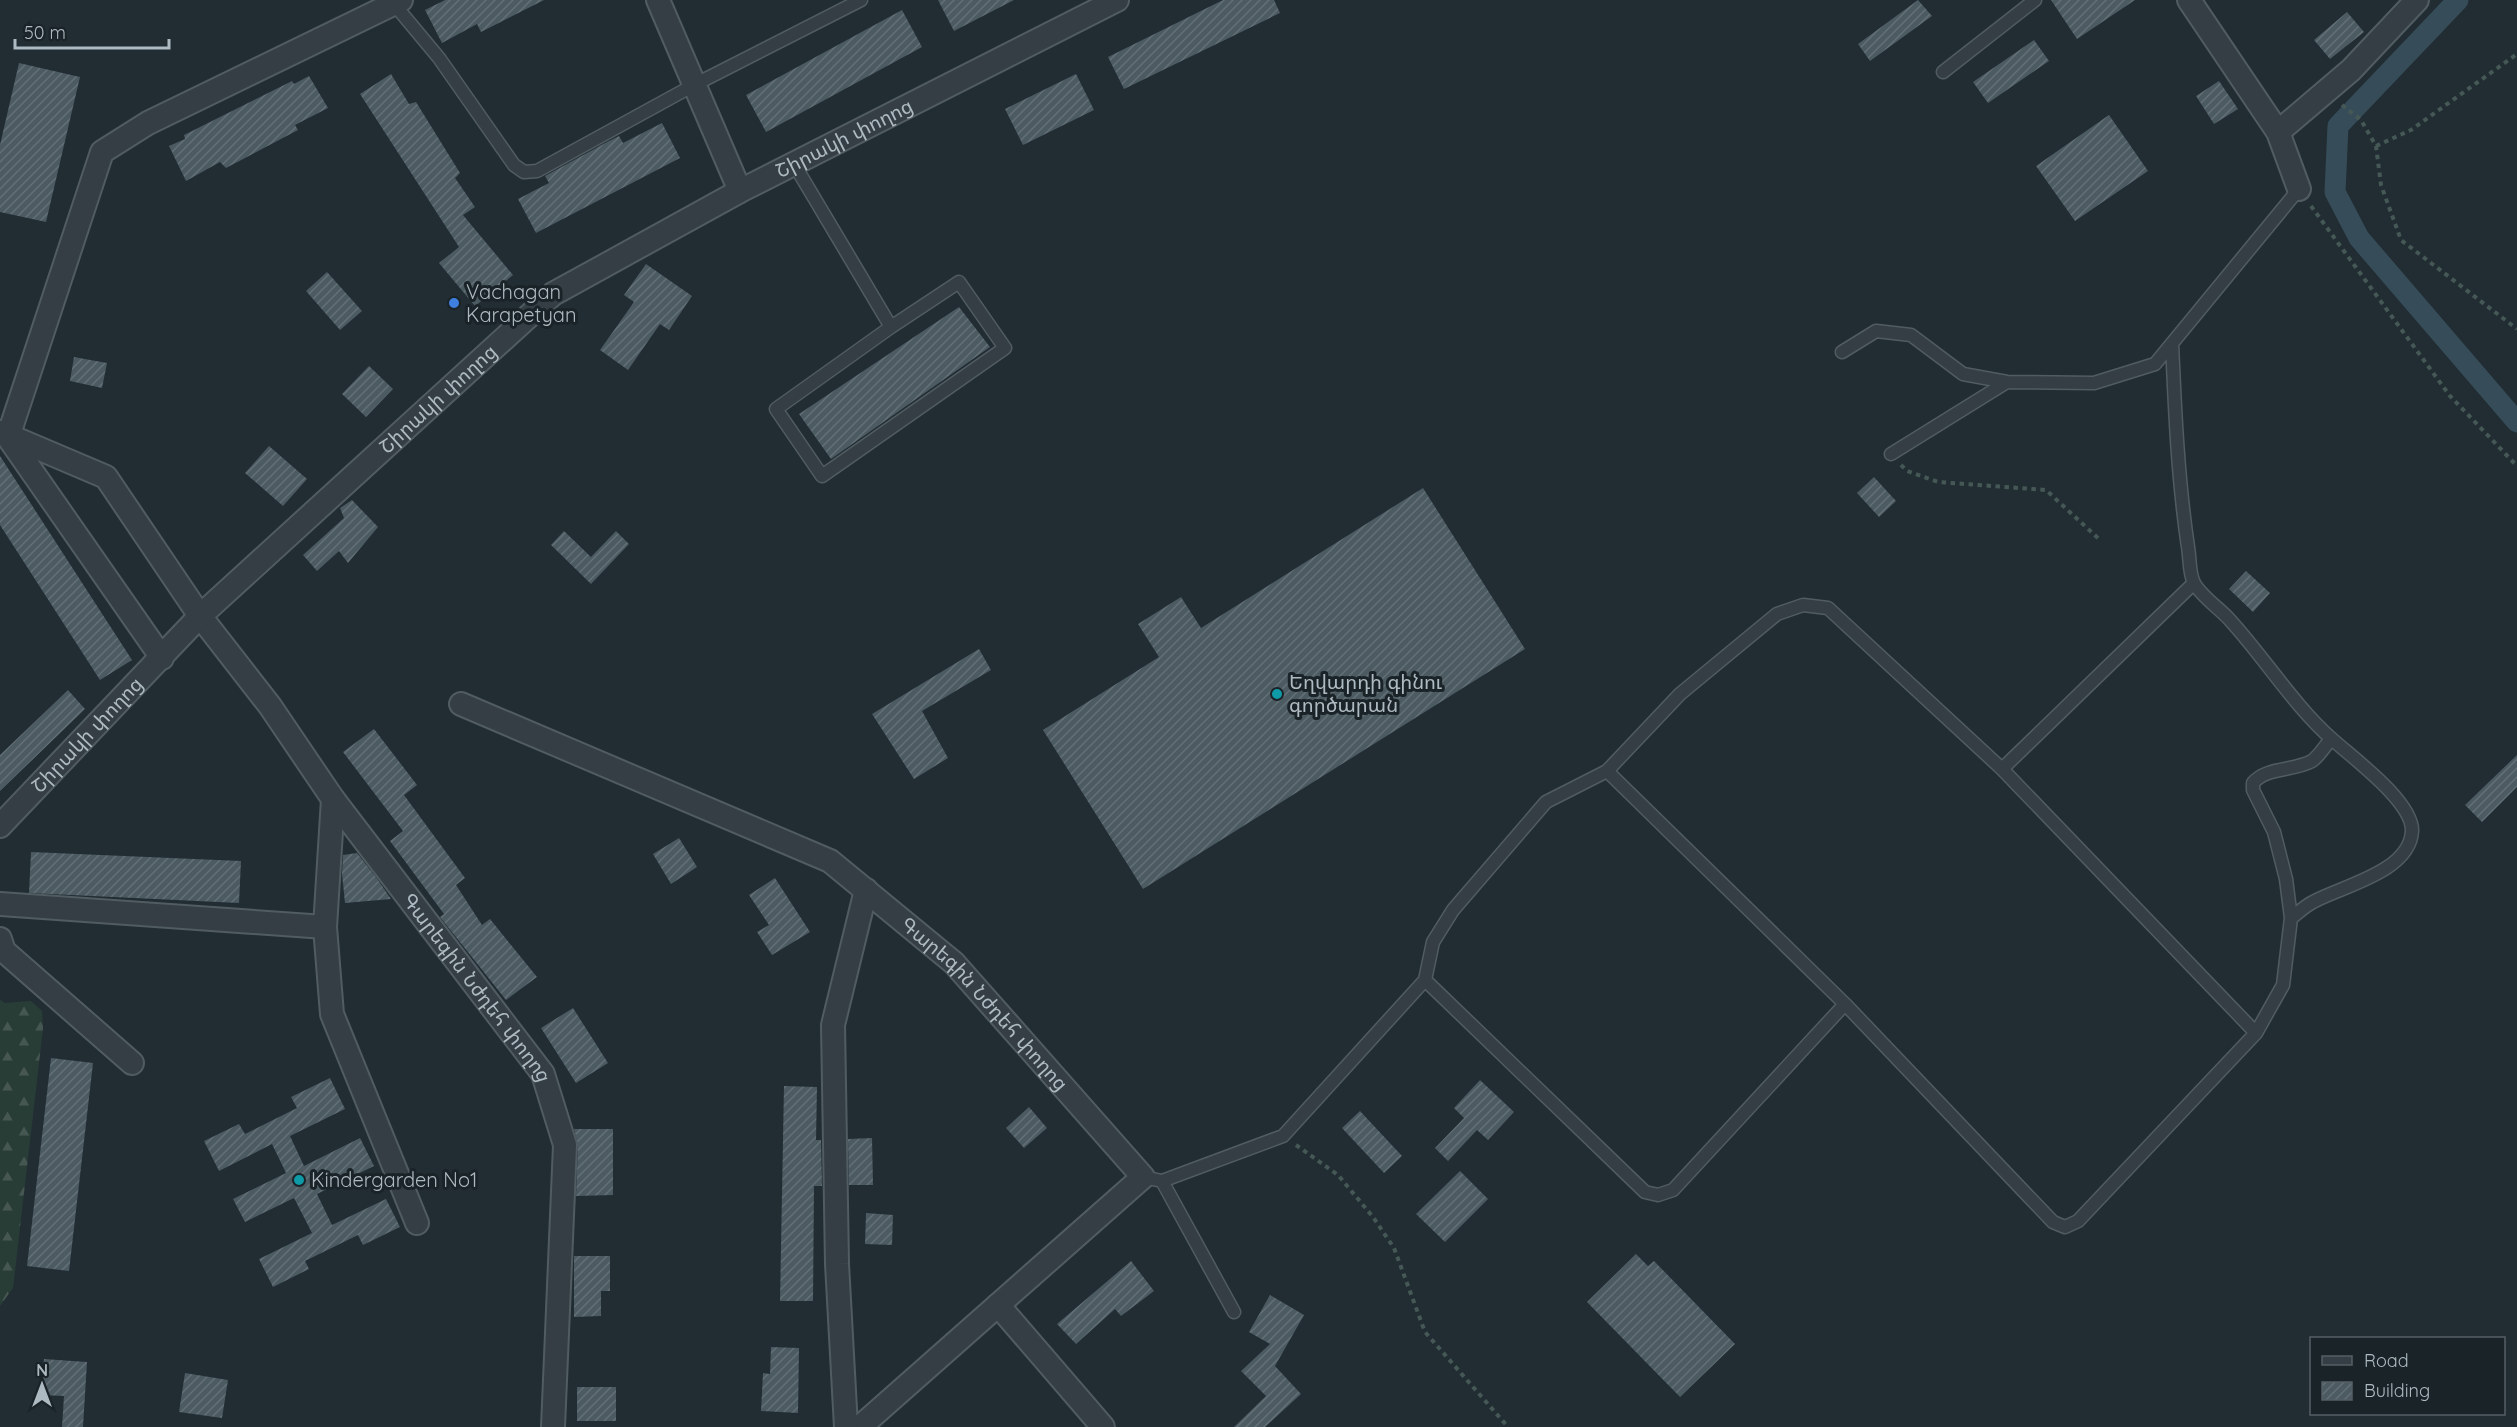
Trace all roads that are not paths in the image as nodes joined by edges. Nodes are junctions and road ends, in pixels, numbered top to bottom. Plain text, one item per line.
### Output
1 (658, 0) edge
2 (861, 0) edge
3 (1117, 0) edge
4 (2035, 0) edge
5 (2189, 0) edge
6 (2417, 0) edge
7 (397, 2) edge
8 (1943, 72) dead end
9 (694, 85) junction
10 (2278, 132) junction
11 (794, 164) junction
12 (2299, 189) joint
13 (740, 191) junction
14 (891, 327) junction
15 (2172, 343) junction
16 (1842, 352) dead end
17 (2007, 382) junction
18 (4, 435) edge
19 (1891, 454) road end
20 (2194, 583) junction
21 (200, 616) junction
22 (162, 658) junction
23 (461, 705) dead end
24 (2331, 739) junction
25 (2002, 768) junction
26 (1606, 771) junction
27 (333, 799) junction
28 (0, 826) edge
29 (866, 890) junction
30 (0, 903) edge
31 (2291, 918) junction
32 (325, 927) junction
33 (0, 939) edge
34 (1425, 980) junction
35 (1845, 1004) junction
36 (2256, 1033) junction
37 (132, 1063) dead end
38 (1153, 1179) junction
39 (417, 1223) dead end
40 (998, 1305) junction
41 (1234, 1312) dead end
42 (553, 1427) edge
43 (846, 1427) edge
44 (860, 1427) edge
45 (1103, 1427) edge

1 - 9 street
2 - 9 lane
3 - 11 street, Շիրակի փողոց
4 - 8 lane
5 - 10 street
6 - 10 street
7 - 9 lane
7 - 18 street
9 - 13 street
10 - 12 street
11 - 13 street, Շիրակի փողոց
11 - 14 lane
12 - 15 lane
13 - 21 street, Շիրակի փողոց
14 - 14 lane
15 - 17 lane
15 - 20 lane
16 - 17 lane
17 - 19 lane
18 - 21 street, Գարեգին Նժդեհ փողոց
18 - 22 street
20 - 24 lane
20 - 25 lane
21 - 22 street, Շիրակի փողոց
21 - 27 street, Գարեգին Նժդեհ փողոց
22 - 28 street, Շիրակի փողոց
23 - 29 street, Գարեգին Նժդեհ փողոց
24 - 31 lane
24 - 31 lane
25 - 26 lane
25 - 36 lane
26 - 34 lane
26 - 35 lane
27 - 32 street
27 - 42 street, Գարեգին Նժդեհ փողոց
29 - 38 street, Գարեգին Նժդեհ փողոց
29 - 43 street
30 - 32 street
31 - 36 lane
32 - 39 street
33 - 37 street
34 - 35 lane
34 - 38 lane
35 - 36 lane
38 - 40 street
38 - 41 lane
40 - 44 street
40 - 45 street

